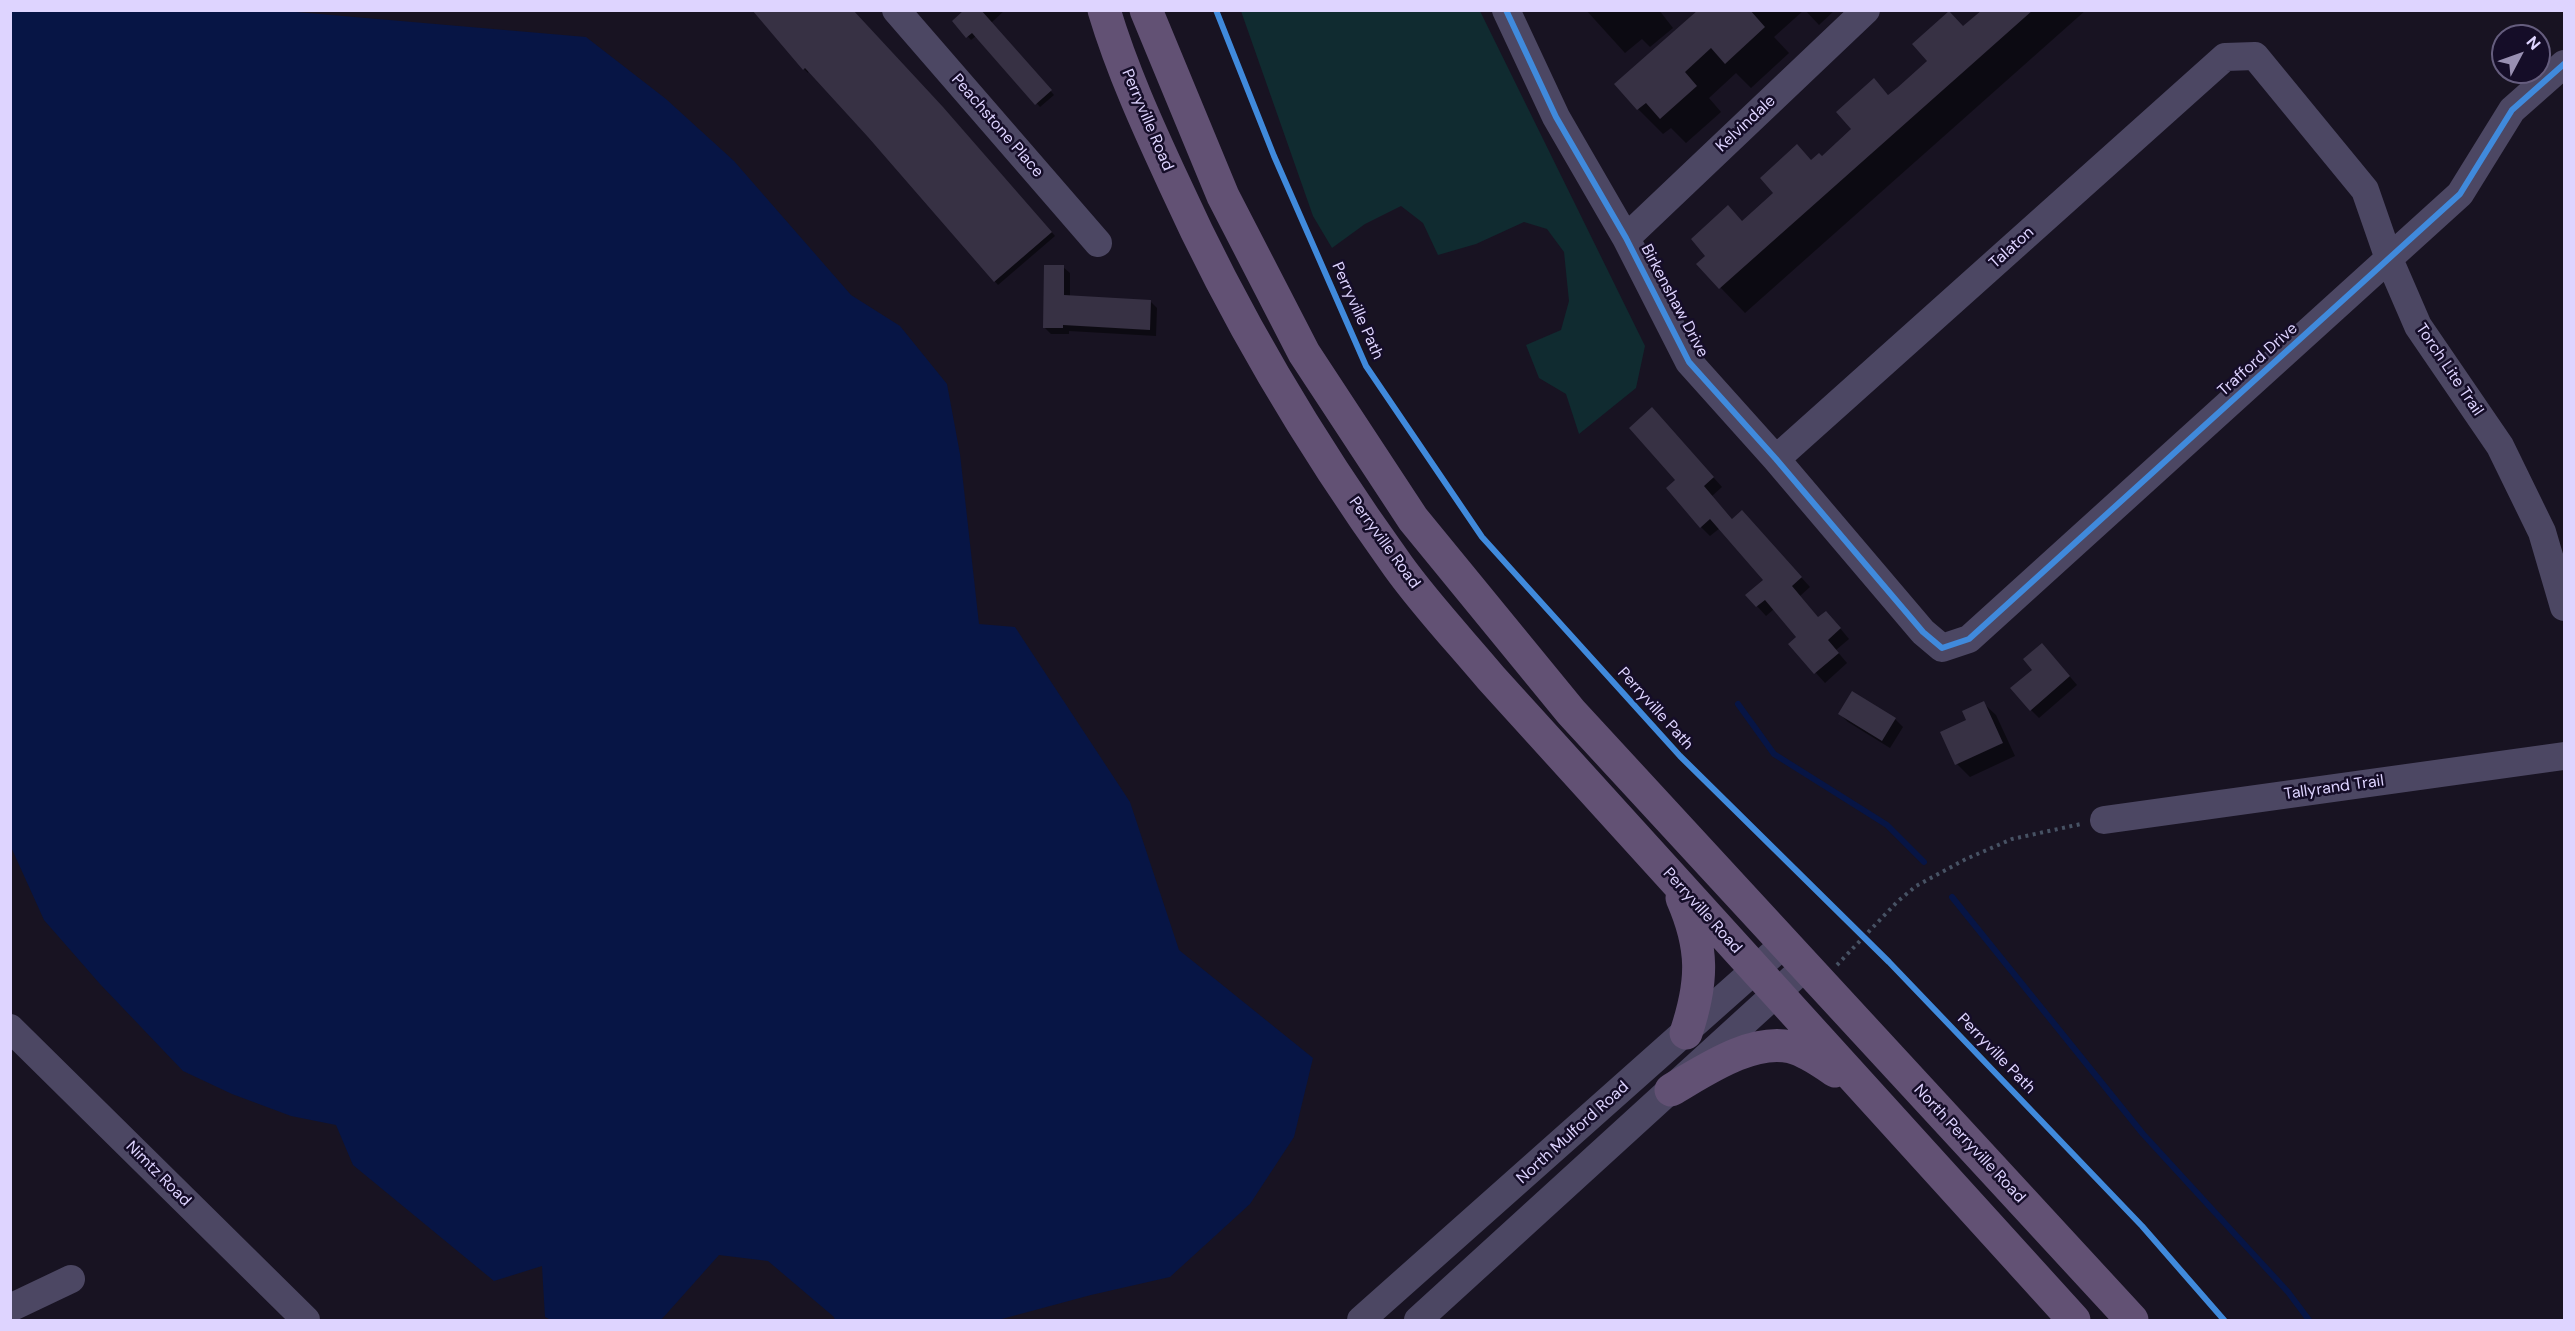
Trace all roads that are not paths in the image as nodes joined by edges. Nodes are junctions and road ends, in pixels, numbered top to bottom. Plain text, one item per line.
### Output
1 (1506, 10) edge
2 (1866, 10) edge
3 (1147, 12) edge
4 (1105, 14) edge
5 (911, 16) edge
6 (2255, 56) joint
7 (2565, 64) edge
8 (1626, 238) junction
9 (1098, 243) dead end
10 (2389, 259) junction
11 (1776, 459) junction
12 (2565, 607) edge
13 (1942, 648) joint
14 (2565, 756) edge
15 (2095, 821) road end
16 (1674, 880) junction
17 (1803, 964) junction
18 (1766, 982) junction
19 (10, 1028) edge
20 (1686, 1033) junction
21 (1859, 1085) junction
22 (1671, 1090) junction
23 (71, 1279) dead end
24 (10, 1308) edge
25 (306, 1320) edge
26 (1361, 1320) edge
27 (1418, 1320) edge
28 (2074, 1320) edge
29 (2133, 1320) edge

1 - 8 street, Birkenshaw Drive
2 - 8 street, Kelvindale
3 - 17 main road
4 - 16 main road, Perryville Road
5 - 9 street, Peachstone Place
6 - 10 street, Torch Lite Trail
6 - 11 street, Talaton
7 - 10 street, Trafford Drive
8 - 11 street, Birkenshaw Drive
10 - 12 street, Torch Lite Trail
10 - 13 street, Trafford Drive
11 - 13 street, Birkenshaw Drive
14 - 15 street, Tallyrand Trail
16 - 18 main road, Perryville Road
16 - 20 main road
17 - 18 street, North Mulford Road
17 - 29 main road, North Perryville Road
18 - 20 street, North Mulford Road
18 - 21 main road
18 - 22 street, North Mulford Road
19 - 25 street, Nimtz Road
20 - 26 street, North Mulford Road
21 - 22 main road
21 - 28 main road
22 - 27 street, North Mulford Road
23 - 24 street

